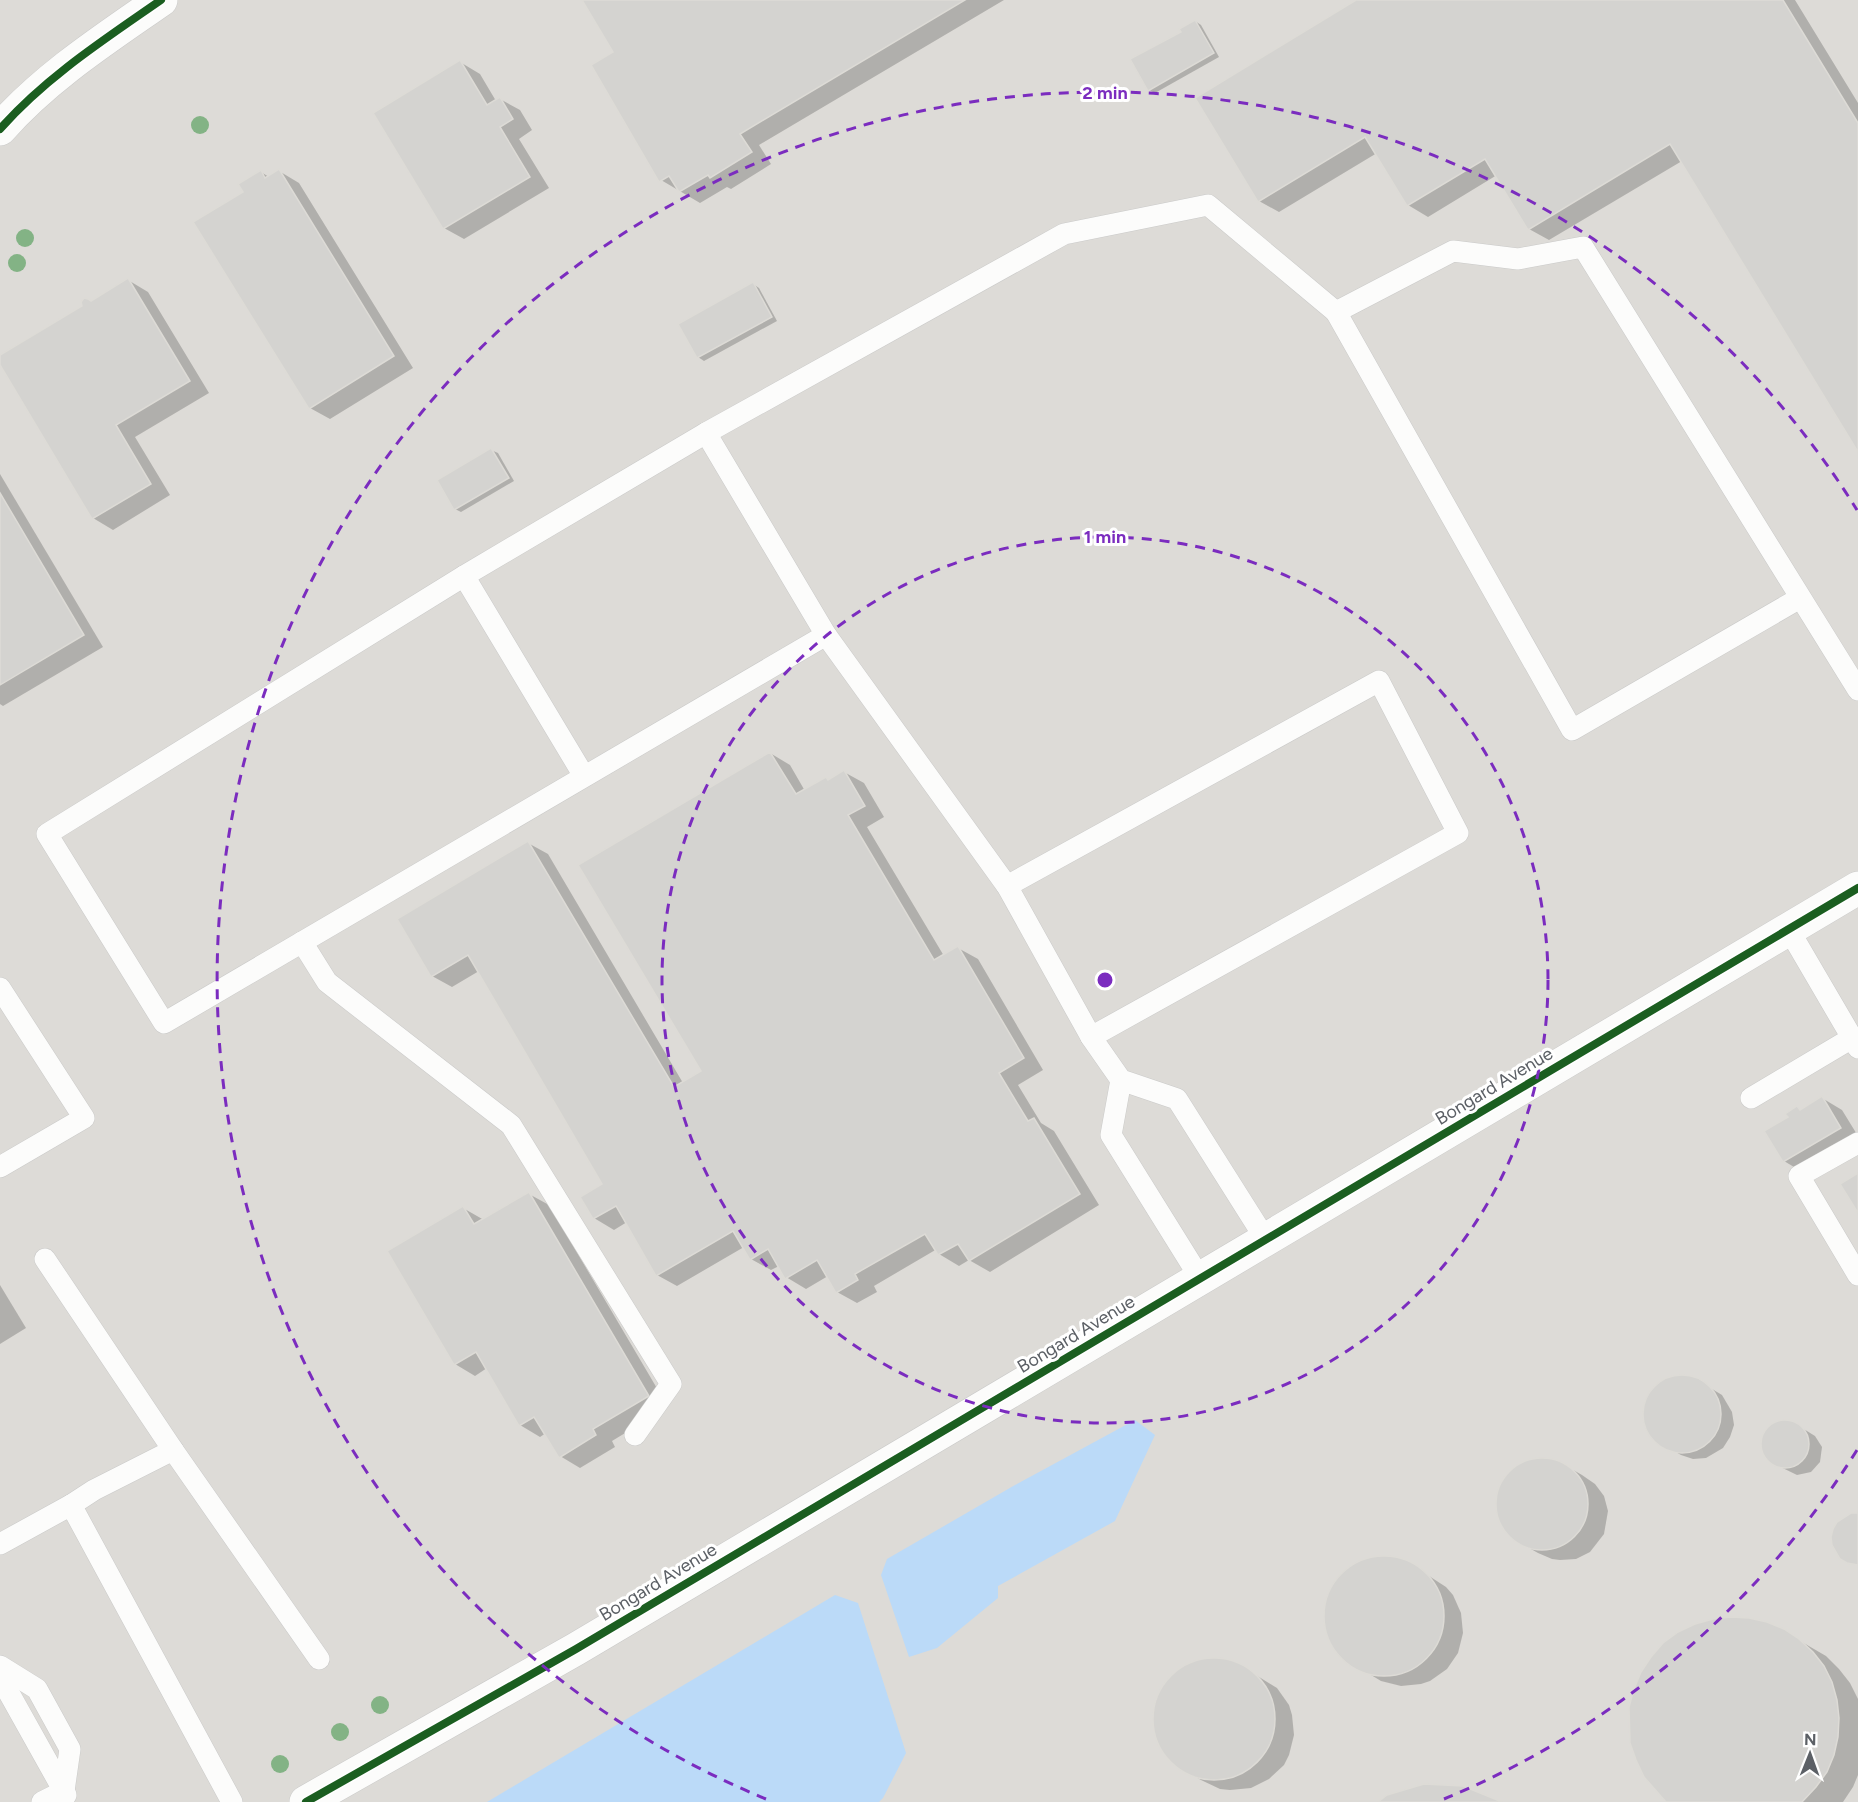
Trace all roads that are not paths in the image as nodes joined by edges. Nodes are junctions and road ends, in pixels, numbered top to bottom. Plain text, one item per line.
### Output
1 (160, 0) edge
2 (0, 129) edge
3 (1336, 312) junction
4 (706, 433) junction
5 (464, 576) junction
6 (1800, 598) junction
7 (826, 635) junction
8 (1858, 690) edge
9 (584, 776) junction
10 (1007, 886) junction
11 (1858, 888) edge
12 (1789, 930) junction
13 (302, 942) junction
14 (0, 988) edge
15 (1091, 1037) junction
16 (1855, 1043) edge
17 (1120, 1080) junction
18 (1751, 1098) dead end
19 (1858, 1143) edge
20 (0, 1167) edge
21 (1266, 1239) junction
22 (45, 1259) dead end
23 (1858, 1275) edge
24 (1200, 1278) junction
25 (634, 1435) dead end
26 (173, 1450) junction
27 (71, 1505) junction
28 (0, 1544) edge
29 (319, 1659) dead end
30 (0, 1666) edge
31 (0, 1677) edge
32 (67, 1797) edge
33 (42, 1802) edge
34 (232, 1802) edge
35 (306, 1802) edge

1 - 2 street
3 - 4 lane
3 - 6 lane
3 - 6 lane
4 - 5 lane
4 - 7 lane
5 - 9 lane
5 - 13 lane
6 - 8 lane
7 - 9 lane
7 - 10 lane
9 - 13 lane
10 - 15 lane
10 - 15 lane
11 - 12 street, Bongard Avenue
12 - 16 lane
12 - 21 street, Bongard Avenue
13 - 25 lane
14 - 20 lane
15 - 17 lane
16 - 18 lane
17 - 21 lane
17 - 24 lane
19 - 23 lane
21 - 24 street, Bongard Avenue
22 - 26 lane
24 - 35 street, Bongard Avenue
26 - 27 lane
26 - 29 lane
27 - 28 lane
27 - 34 lane
30 - 32 lane
31 - 32 lane
32 - 33 lane

